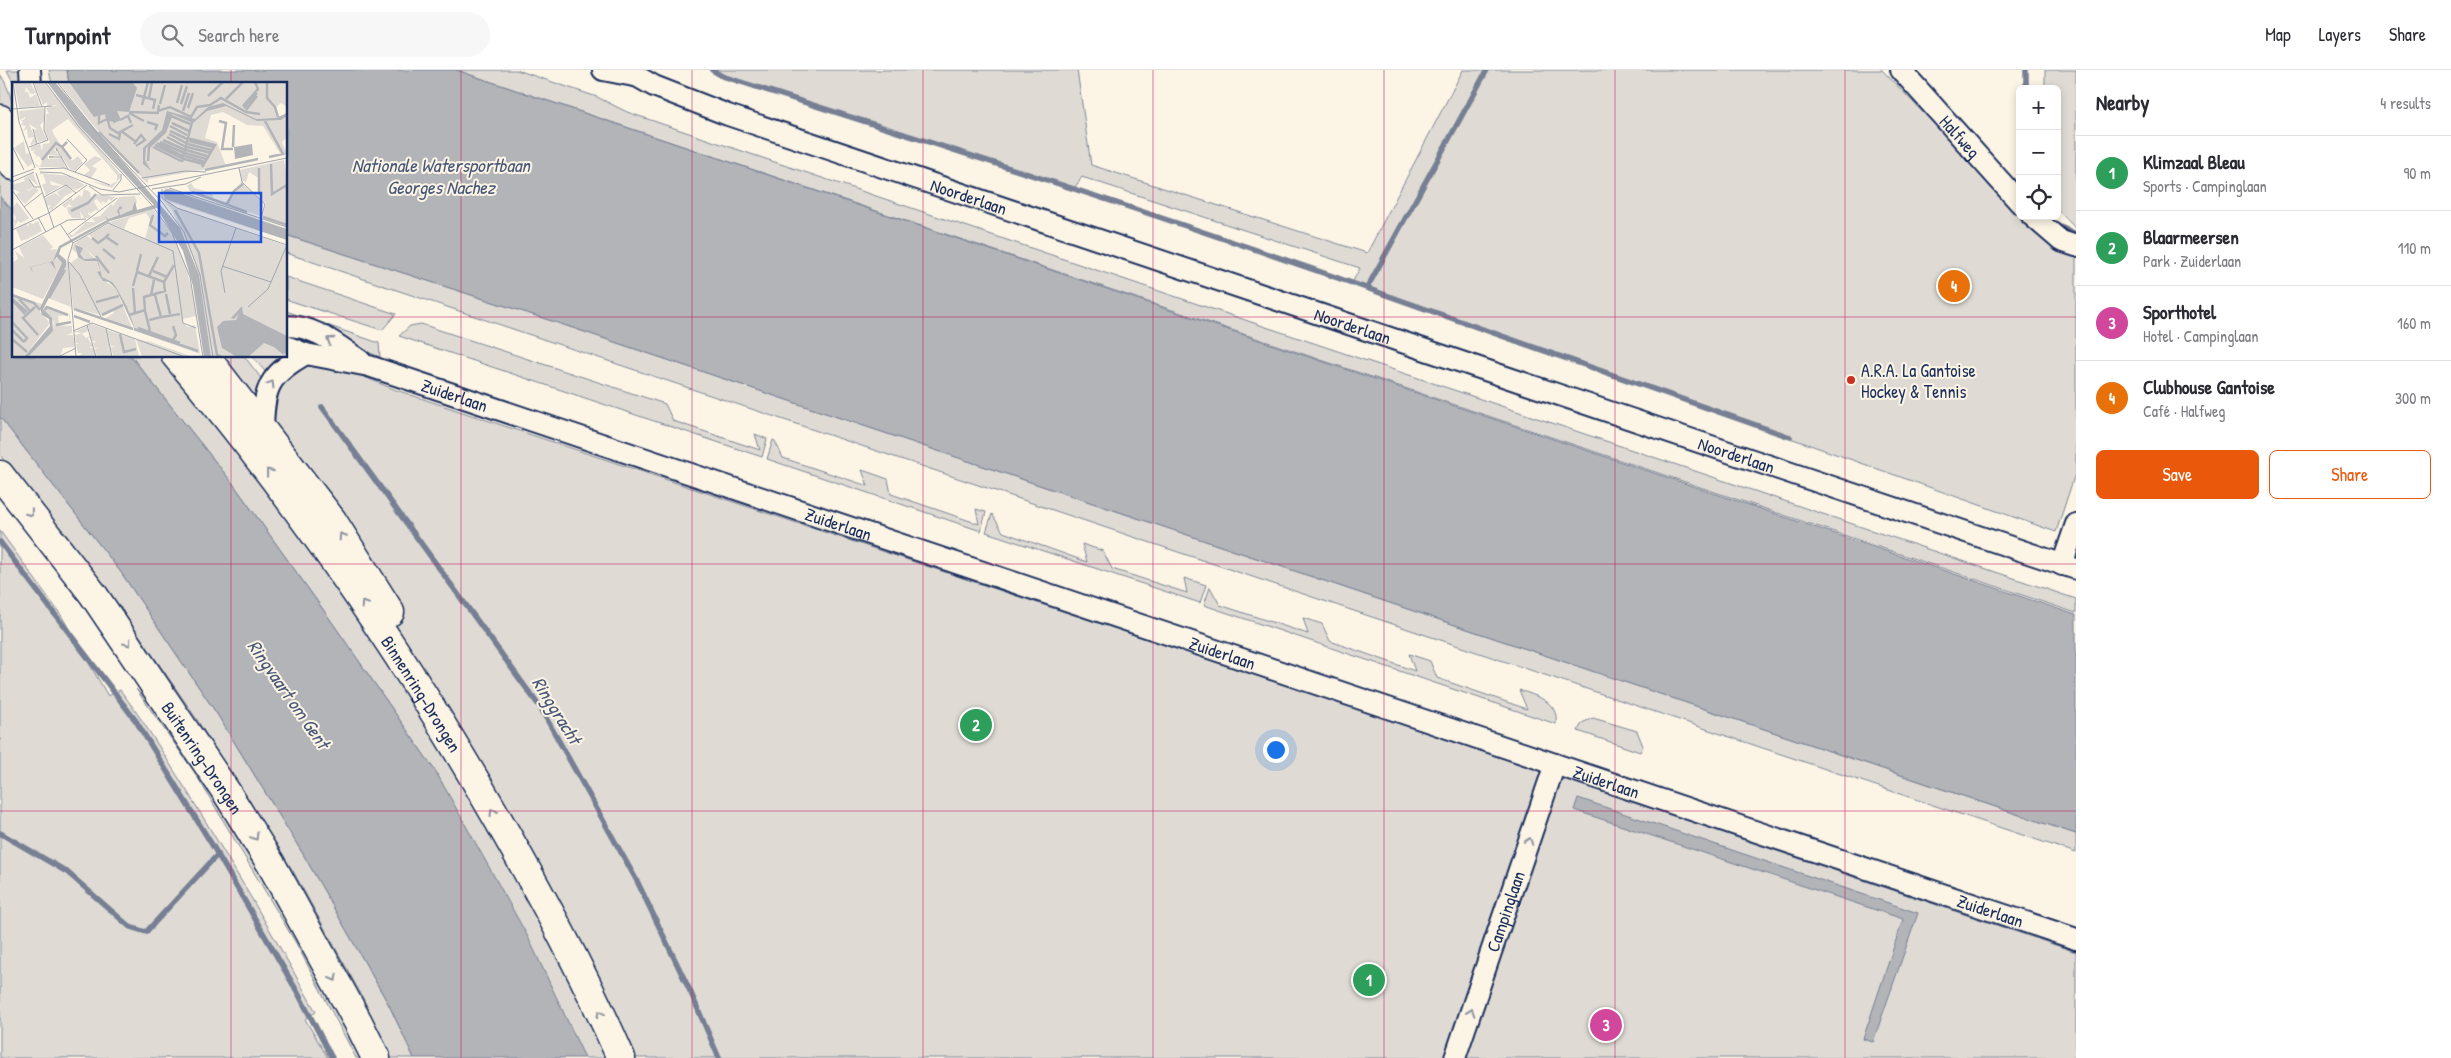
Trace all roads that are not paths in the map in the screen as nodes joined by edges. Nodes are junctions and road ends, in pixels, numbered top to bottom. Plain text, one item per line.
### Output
1 (603, 70) edge
2 (1901, 70) edge
3 (630, 73) edge
4 (0, 119) edge
5 (12, 133) edge
6 (0, 150) edge
7 (12, 164) edge
8 (2016, 199) edge
9 (2037, 220) edge
10 (2076, 246) edge
11 (288, 326) edge
12 (288, 347) edge
13 (306, 354) junction
14 (178, 358) edge
15 (207, 358) edge
16 (369, 366) junction
17 (263, 429) junction
18 (0, 475) edge
19 (2076, 524) edge
20 (2069, 567) edge
21 (410, 674) junction
22 (1555, 764) junction
23 (2076, 939) edge
24 (376, 1058) edge
25 (621, 1058) edge
26 (1455, 1058) edge

1 - 3 street, Noorderlaan
2 - 8 street, Halfweg
3 - 20 street, Noorderlaan
4 - 5 highway
6 - 7 highway
9 - 10 street
16 -> 11 street, Zuiderlaan
12 - 13 street, Zuiderlaan
13 - 16 street, Zuiderlaan
17 -> 13 street
21 -> 14 highway, Binnenring-Drongen
15 - 17 highway
16 - 22 street, Zuiderlaan
21 -> 17 highway
18 -> 24 highway, Buitenring-Drongen
19 - 20 street
25 -> 21 highway, Binnenring-Drongen
22 - 23 street, Zuiderlaan
26 -> 22 street, Campinglaan

